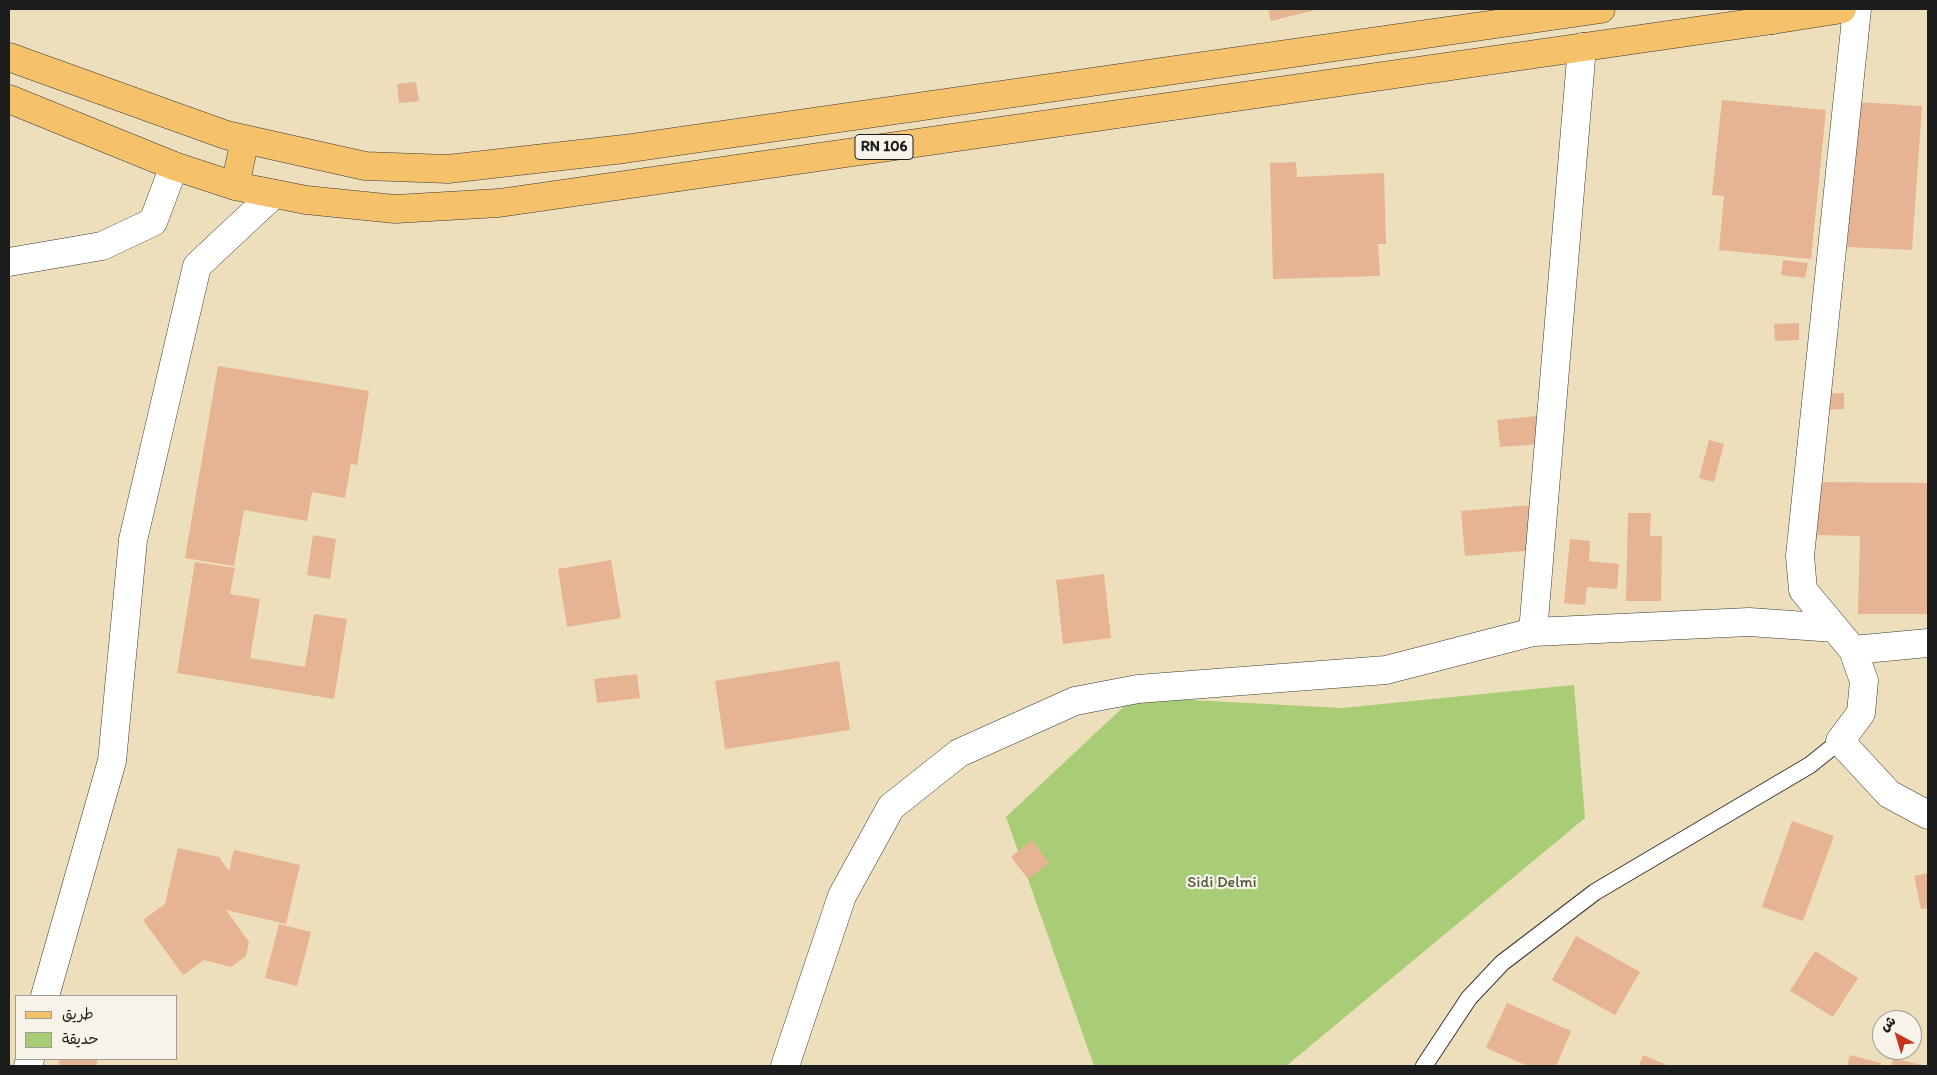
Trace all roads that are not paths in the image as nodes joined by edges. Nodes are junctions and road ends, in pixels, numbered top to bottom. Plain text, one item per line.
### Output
1 (1601, 9) edge
2 (1842, 9) edge
3 (1857, 9) edge
4 (1582, 47) junction
5 (9, 57) edge
6 (9, 100) edge
7 (245, 139) junction
8 (174, 166) junction
9 (235, 186) junction
10 (274, 194) junction
11 (9, 262) edge
12 (1835, 628) junction
13 (1533, 632) junction
14 (1928, 643) edge
15 (1853, 650) junction
16 (1840, 741) junction
17 (1928, 815) edge
18 (45, 995) edge
19 (785, 1066) edge
20 (1424, 1066) edge

1 - 7 main road, RN 106
2 - 4 main road, RN 106
3 - 12 street
4 - 10 main road, RN 106
4 - 13 street
5 - 7 main road, RN 106
6 - 8 main road, RN 106
7 - 9 main road
8 - 9 main road, RN 106
8 - 11 street
9 - 10 main road, RN 106
10 - 18 street
12 - 13 street
12 - 15 street
13 - 19 street
14 - 15 street
15 - 16 street
16 - 17 street
16 - 20 lane

